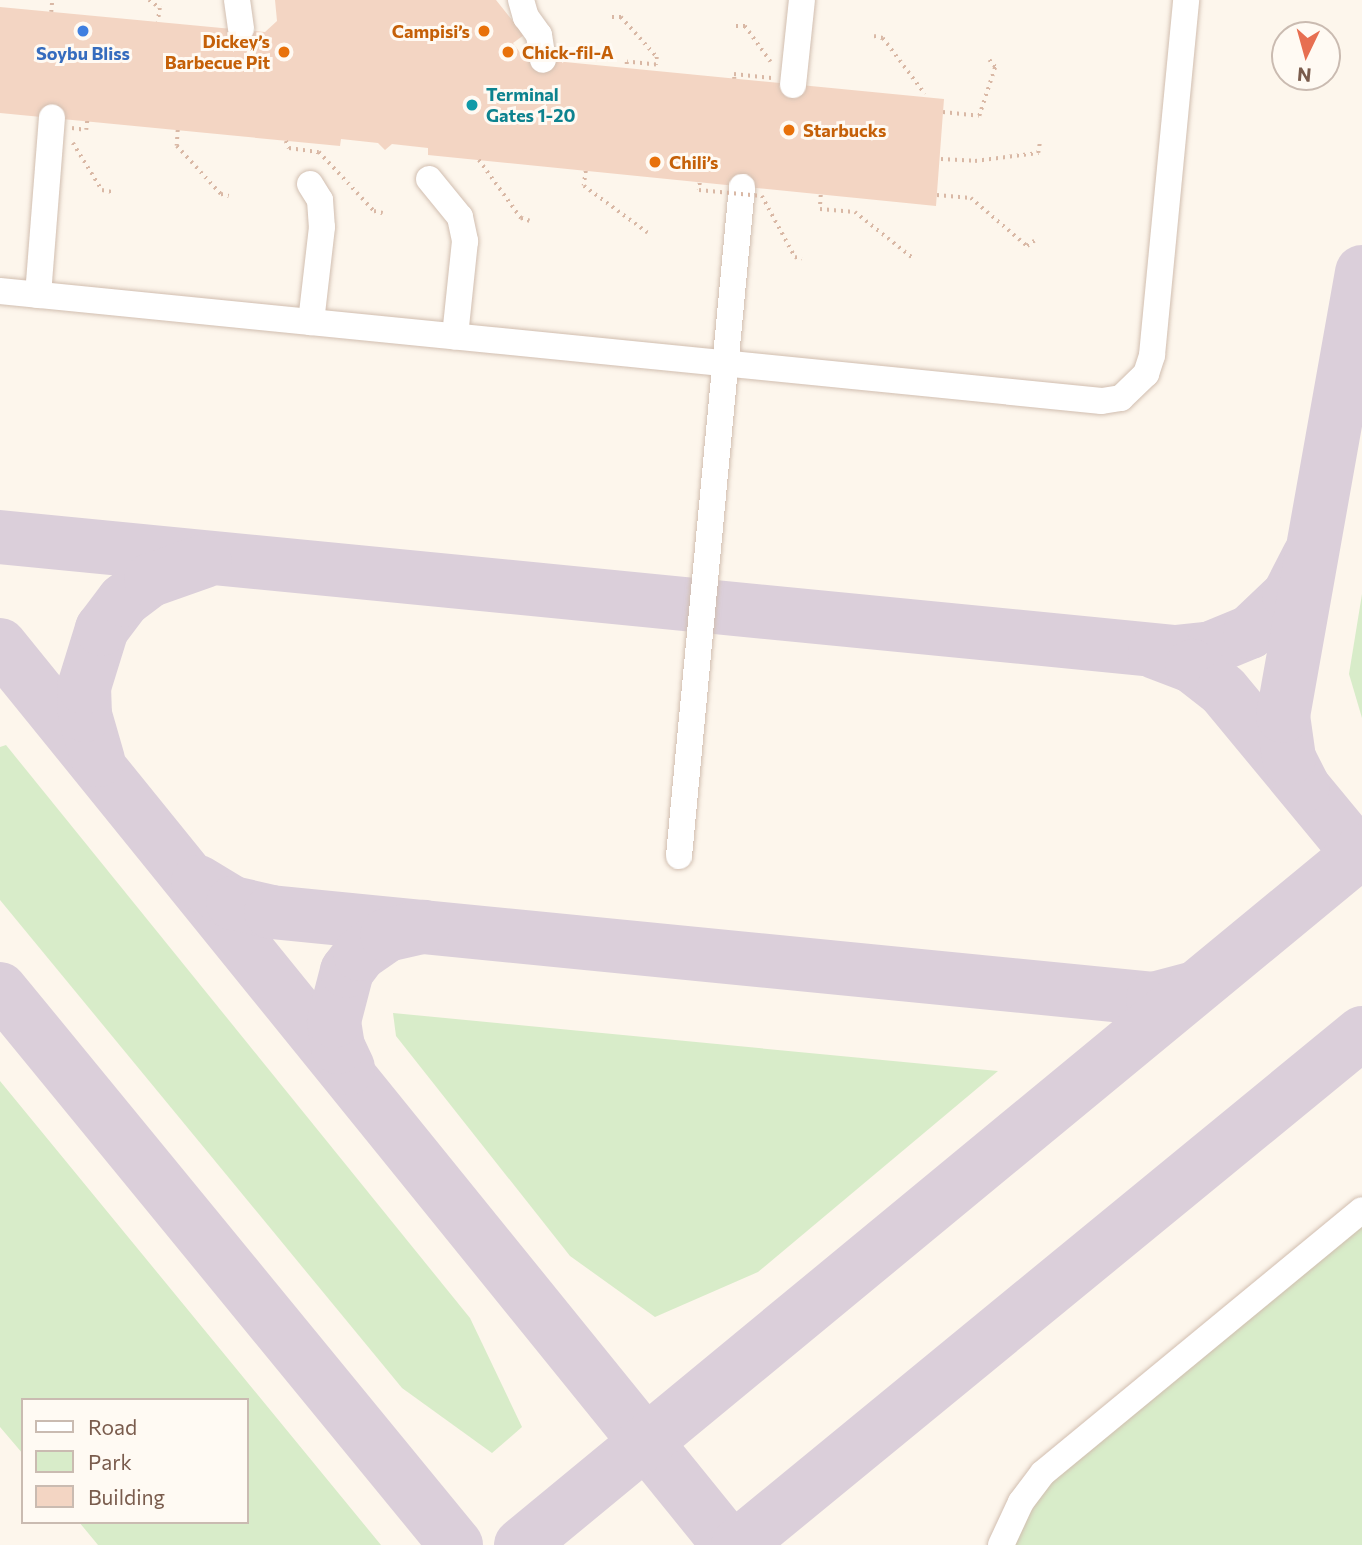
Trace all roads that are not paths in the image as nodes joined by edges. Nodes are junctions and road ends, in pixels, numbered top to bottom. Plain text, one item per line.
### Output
1 (237, 0) edge
2 (521, 0) edge
3 (802, 0) edge
4 (1186, 0) edge
5 (241, 29) dead end
6 (543, 60) dead end
7 (793, 85) dead end
8 (52, 118) dead end
9 (429, 179) dead end
10 (310, 184) dead end
11 (742, 187) dead end
12 (0, 291) edge
13 (38, 295) junction
14 (311, 322) junction
15 (455, 336) junction
16 (727, 363) junction
17 (679, 856) dead end
18 (1362, 1210) edge
19 (1001, 1545) edge

1 - 5 lane
2 - 6 lane
3 - 7 lane
4 - 16 lane
8 - 13 lane
9 - 15 lane
10 - 14 lane
11 - 16 lane
12 - 13 lane
13 - 14 lane
14 - 15 lane
15 - 16 lane
16 - 17 lane
18 - 19 lane

